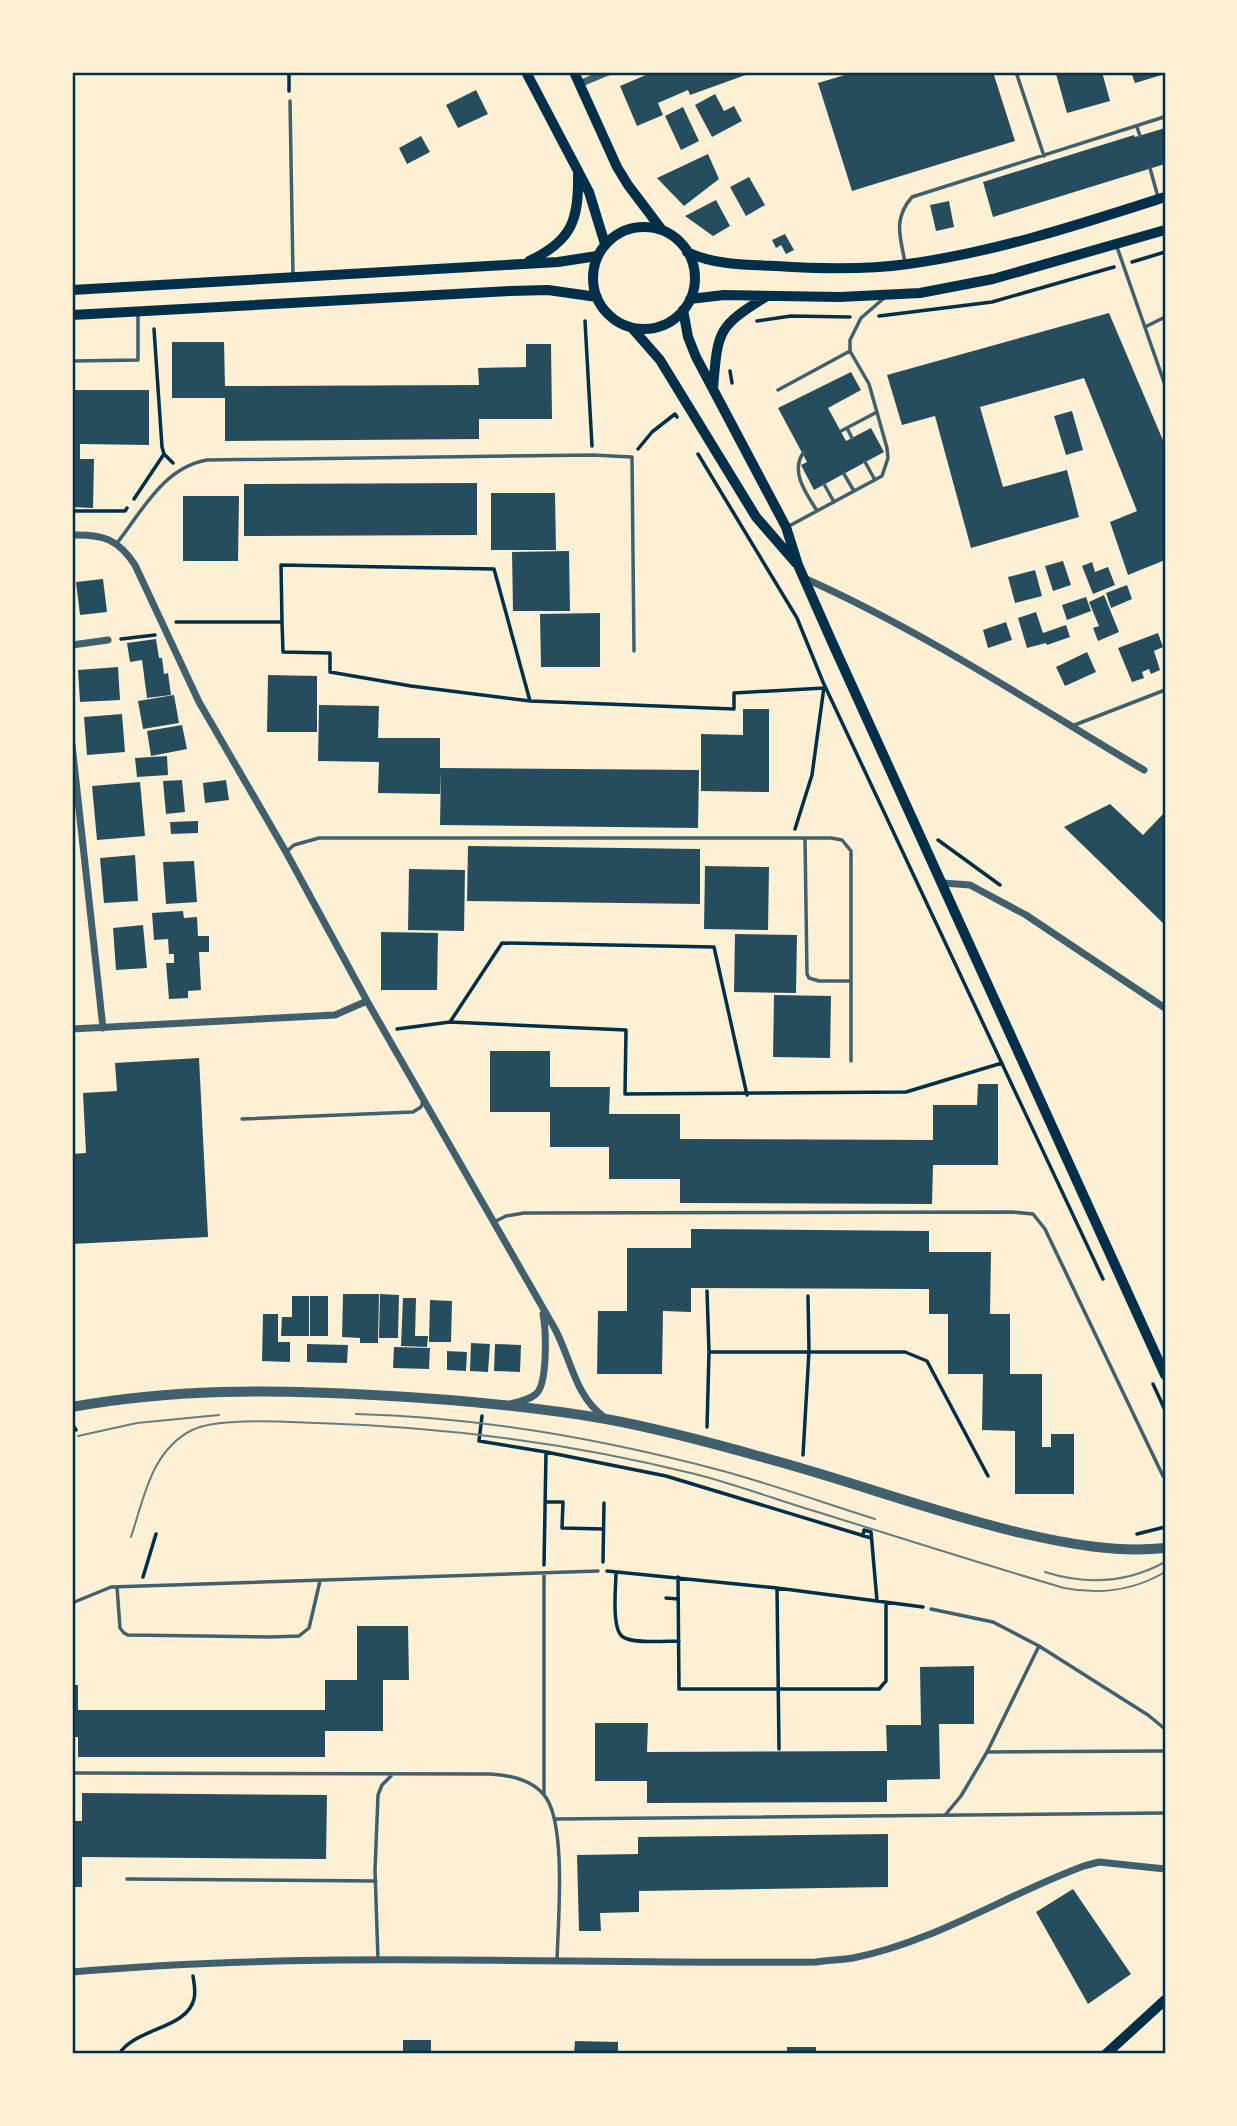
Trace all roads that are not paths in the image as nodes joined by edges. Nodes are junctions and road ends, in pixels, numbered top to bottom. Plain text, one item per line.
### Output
1 (526, 72) edge
2 (573, 72) edge
3 (608, 72) edge
4 (1016, 72) edge
5 (579, 84) junction
6 (290, 101) road end
7 (1164, 117) edge
8 (1137, 127) junction
9 (1140, 136) dead end
10 (1044, 156) junction
11 (1150, 168) dead end
12 (578, 170) junction
13 (1162, 198) edge
14 (663, 230) junction
15 (1165, 230) edge
16 (605, 244) junction
17 (1116, 245) junction
18 (687, 252) junction
19 (597, 256) junction
20 (523, 264) junction
21 (906, 264) junction
22 (293, 277) junction
23 (72, 290) edge
24 (887, 295) junction
25 (767, 296) junction
26 (597, 297) junction
27 (690, 299) junction
28 (683, 310) junction
29 (138, 311) junction
30 (72, 315) edge
31 (1165, 317) edge
32 (632, 327) junction
33 (1145, 327) junction
34 (850, 351) junction
35 (72, 361) edge
36 (1165, 385) edge
37 (713, 388) junction
38 (778, 390) dead end
39 (877, 412) junction
40 (846, 428) junction
41 (841, 431) dead end
42 (852, 438) dead end
43 (803, 453) dead end
44 (865, 463) dead end
45 (844, 474) dead end
46 (875, 480) junction
47 (824, 484) dead end
48 (854, 491) junction
49 (834, 502) junction
50 (817, 511) junction
51 (786, 527) junction
52 (72, 535) edge
53 (117, 543) junction
54 (798, 565) junction
55 (804, 578) junction
56 (108, 640) road end
57 (72, 645) edge
58 (634, 651) dead end
59 (1165, 690) edge
60 (1070, 726) junction
61 (72, 745) edge
62 (1144, 770) dead end
63 (805, 838) junction
64 (286, 852) junction
65 (943, 883) junction
66 (851, 981) junction
67 (367, 1001) junction
68 (1165, 1008) edge
69 (103, 1028) junction
70 (72, 1029) edge
71 (851, 1061) dead end
72 (424, 1099) junction
73 (242, 1119) dead end
74 (494, 1222) junction
75 (542, 1310) junction
76 (1165, 1375) edge
77 (500, 1405) junction
78 (72, 1407) edge
79 (607, 1419) junction
80 (1163, 1476) dead end
81 (1165, 1548) edge
82 (598, 1572) dead end
83 (544, 1573) junction
84 (320, 1581) junction
85 (117, 1587) junction
86 (72, 1603) edge
87 (931, 1609) road end
88 (1039, 1646) junction
89 (1165, 1729) edge
90 (1165, 1751) edge
91 (987, 1752) junction
92 (72, 1773) edge
93 (393, 1775) junction
94 (544, 1795) junction
95 (1165, 1813) edge
96 (944, 1815) junction
97 (555, 1819) junction
98 (1165, 1869) edge
99 (127, 1880) dead end
100 (376, 1881) junction
101 (378, 1960) junction
102 (557, 1962) junction
103 (72, 1972) edge
104 (1165, 2000) edge
105 (1106, 2054) edge

1 - 12 main road
2 - 5 main road
3 - 5 street
4 - 10 lane
5 - 14 main road
6 - 22 lane
7 - 8 lane
8 - 9 lane
8 - 10 lane
10 - 21 lane
11 - 13 lane
12 - 16 main road
12 - 20 main road
13 - 21 main road
14 - 16 main road
14 - 18 main road
15 - 17 main road
16 - 19 main road
17 - 24 main road
17 - 33 lane
18 - 21 main road
18 - 27 main road
19 - 20 main road
19 - 26 main road
20 - 22 main road
22 - 23 main road
24 - 25 main road
24 - 34 lane
25 - 27 main road
25 - 37 main road
26 - 29 main road
26 - 32 main road
27 - 28 main road
28 - 32 main road
28 - 37 main road
29 - 30 main road
29 - 35 lane
31 - 33 lane
32 - 54 main road
33 - 36 lane
34 - 38 lane
34 - 39 lane
37 - 51 main road
39 - 40 lane
39 - 46 lane
40 - 41 lane
40 - 42 lane
43 - 50 lane
44 - 46 lane
45 - 48 lane
46 - 48 lane
47 - 49 lane
48 - 49 lane
49 - 50 lane
50 - 51 lane
51 - 54 main road
52 - 53 street
53 - 58 lane
53 - 64 street
54 - 55 main road
55 - 60 street
55 - 65 main road
56 - 57 street
59 - 60 lane
60 - 62 street
61 - 69 street
63 - 64 lane
63 - 66 lane
63 - 66 lane
64 - 67 street
65 - 68 street
65 - 76 main road
66 - 71 lane
67 - 69 street
67 - 72 street
69 - 70 street
72 - 73 lane
72 - 74 street
74 - 75 street
74 - 80 lane
75 - 77 street
75 - 79 street
77 - 78 street
77 - 79 street
79 - 81 street
82 - 83 lane
83 - 84 lane
83 - 94 lane
84 - 85 lane
84 - 85 lane
85 - 86 lane
87 - 88 lane
88 - 89 lane
88 - 91 lane
90 - 91 lane
91 - 96 lane
92 - 93 lane
93 - 94 lane
93 - 100 lane
94 - 97 lane
95 - 96 lane
96 - 97 lane
97 - 102 lane
98 - 102 street
99 - 100 lane
100 - 101 lane
101 - 102 street
101 - 103 street
104 - 105 main road

